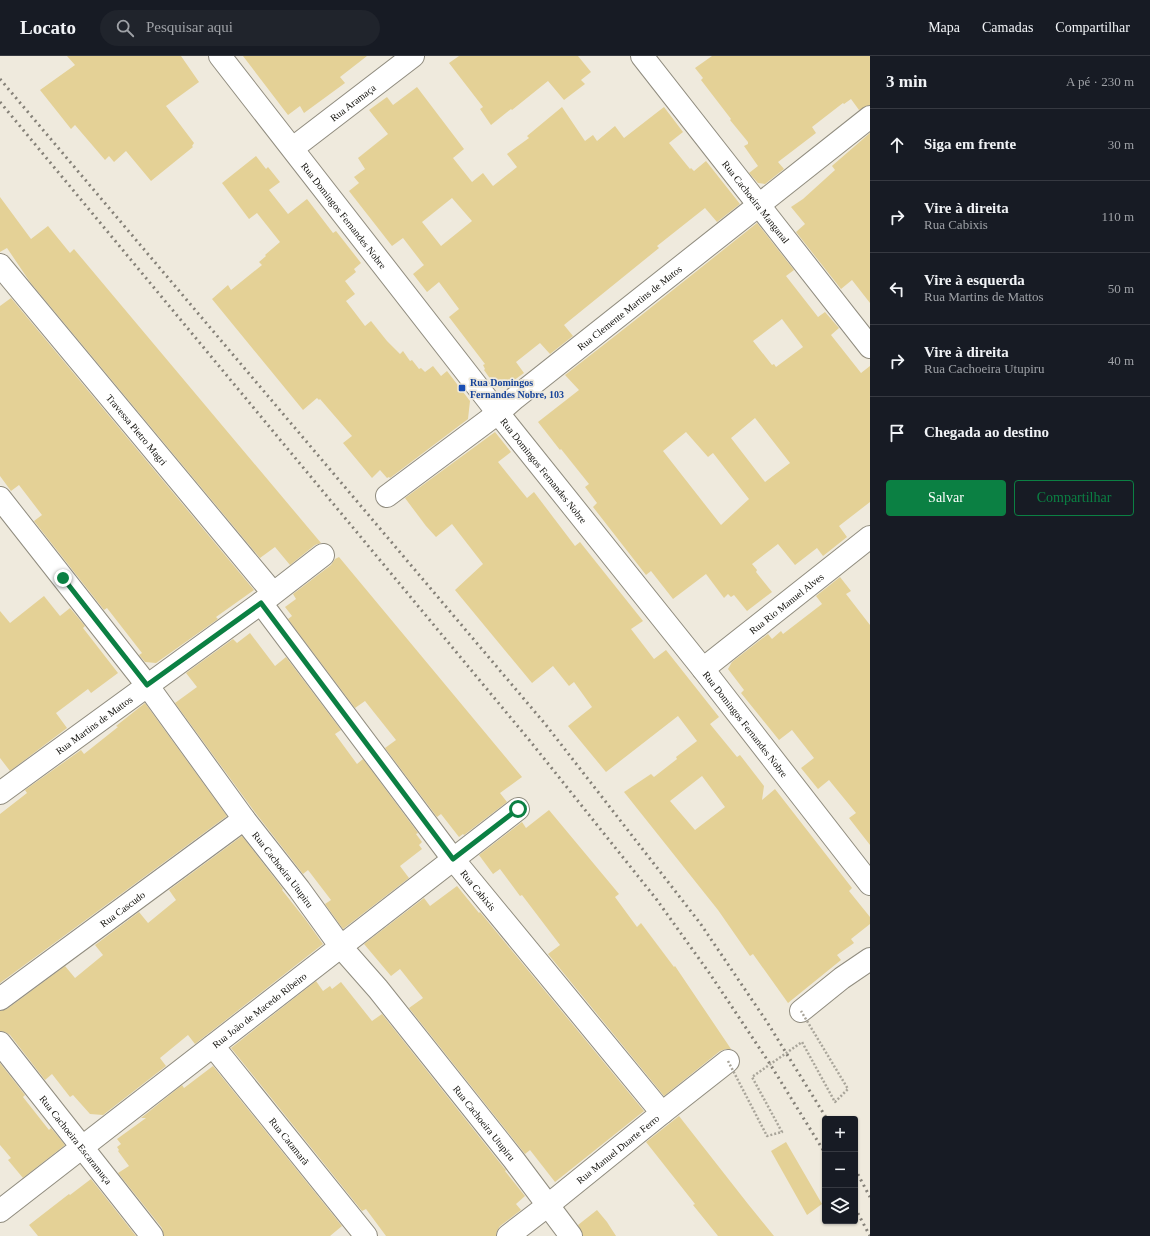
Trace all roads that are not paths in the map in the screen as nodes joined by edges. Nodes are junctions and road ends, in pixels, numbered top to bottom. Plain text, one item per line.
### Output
1 (220, 56) edge
2 (413, 56) edge
3 (642, 56) edge
4 (870, 117) edge
5 (293, 148) junction
6 (758, 204) junction
7 (0, 265) edge
8 (870, 347) edge
9 (498, 412) junction
10 (387, 496) dead end
11 (0, 498) edge
12 (870, 537) edge
13 (323, 556) dead end
14 (267, 598) junction
15 (703, 669) junction
16 (147, 685) junction
17 (2, 789) edge
18 (518, 809) dead end
19 (244, 819) junction
20 (453, 859) junction
21 (870, 884) edge
22 (341, 947) junction
23 (870, 959) edge
24 (0, 999) edge
25 (801, 1011) road end
26 (0, 1043) edge
27 (213, 1046) junction
28 (728, 1061) road end
29 (662, 1113) junction
30 (82, 1147) junction
31 (548, 1206) junction
32 (0, 1211) edge
33 (152, 1236) edge
34 (366, 1236) edge
35 (508, 1236) edge
36 (571, 1236) edge

1 - 5 street, Rua Domingos Fernandes Nobre
2 - 5 street, Rua Aramaça
3 - 6 street, Rua Cachoeira Manganal
4 - 6 street, Rua Clemente Martins de Matos
5 - 9 street, Rua Domingos Fernandes Nobre
6 - 8 street, Rua Cachoeira Manganal
6 - 9 street, Rua Clemente Martins de Matos
7 - 14 street, Travessa Pietro Magri
9 - 10 street, Rua Clemente Martins de Matos
9 - 15 street, Rua Domingos Fernandes Nobre
11 - 16 street, Rua Cachoeira Utupiru
12 - 15 street, Rua Rio Manuel Alves
13 - 14 street, Rua Martins de Mattos
14 - 16 street, Rua Martins de Mattos
14 - 20 street, Rua Cabixis
15 - 21 street, Rua Domingos Fernandes Nobre
16 - 17 street, Rua Martins de Mattos
16 - 19 street, Rua Cachoeira Utupiru
18 - 20 street, Rua João de Macedo Ribeiro
19 - 22 street, Rua Cachoeira Utupiru
19 - 24 street, Rua Cascudo
20 - 22 street, Rua João de Macedo Ribeiro
20 - 29 street, Rua Cabixis
22 - 27 street, Rua João de Macedo Ribeiro
22 - 31 street, Rua Cachoeira Utupiru
23 - 25 street
26 - 30 street, Rua Cachoeira Escaramuça
27 - 30 street, Rua João de Macedo Ribeiro
27 - 34 street, Rua Catamarã
28 - 29 street, Rua Manuel Duarte Ferro
29 - 31 street, Rua Manuel Duarte Ferro
30 - 32 street, Rua João de Macedo Ribeiro
30 - 33 street, Rua Cachoeira Escaramuça
31 - 35 street, Rua Manuel Duarte Ferro
31 - 36 street, Rua Cachoeira Utupiru

